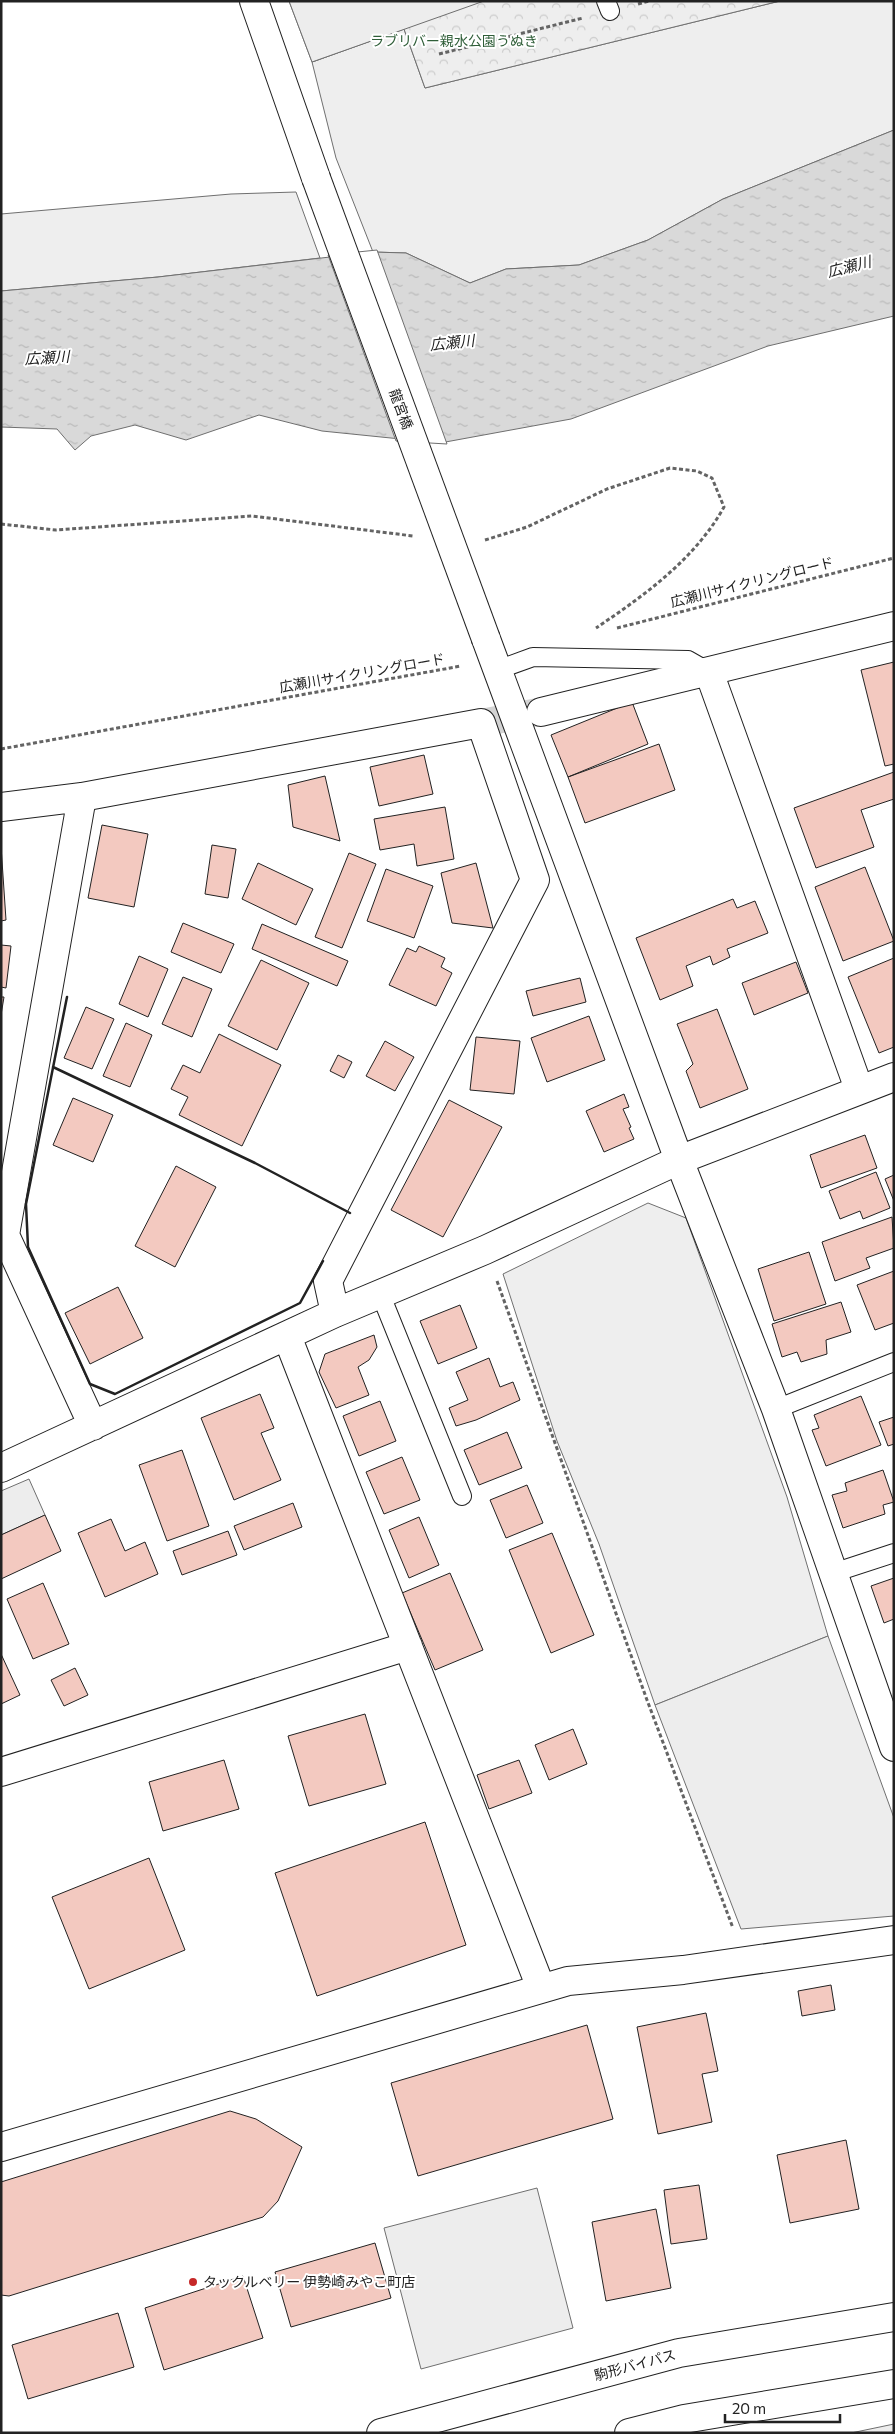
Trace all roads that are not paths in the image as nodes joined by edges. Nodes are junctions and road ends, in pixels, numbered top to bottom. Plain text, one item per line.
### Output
1 (254, 1) edge
2 (894, 626) edge
3 (491, 653) junction
4 (709, 672) junction
5 (542, 712) tunnel mouth
6 (82, 797) junction
7 (1, 807) edge
8 (894, 1077) edge
9 (859, 1089) junction
10 (679, 1160) junction
11 (3, 1236) edge
12 (380, 1293) junction
13 (335, 1313) junction
14 (287, 1336) junction
15 (894, 1362) edge
16 (776, 1409) junction
17 (93, 1426) junction
18 (1, 1468) edge
19 (462, 1496) dead end
20 (894, 1553) edge
21 (833, 1573) junction
22 (408, 1646) junction
23 (894, 1747) edge
24 (1, 1772) edge
25 (894, 1940) edge
26 (541, 1988) junction
27 (1, 2147) edge
28 (894, 2317) edge
29 (894, 2384) edge
30 (381, 2433) edge
31 (629, 2433) edge

1 - 3 street, 龍宮橋, bridge
2 - 4 street
3 - 4 lane
3 - 10 street, 龍宮橋
4 - 5 street
4 - 9 street
6 - 7 street
6 - 11 street
6 - 13 street
8 - 9 street
9 - 10 street
10 - 12 street
10 - 16 street, 龍宮橋
11 - 17 street
12 - 13 street
12 - 19 lane
13 - 14 street
14 - 17 street
14 - 22 street
15 - 16 lane
16 - 21 street, 龍宮橋
17 - 18 street
20 - 21 lane
21 - 23 street, 龍宮橋
22 - 24 street
22 - 26 street
25 - 26 street
26 - 27 street
28 - 30 street, 駒形バイパス
29 - 31 street

